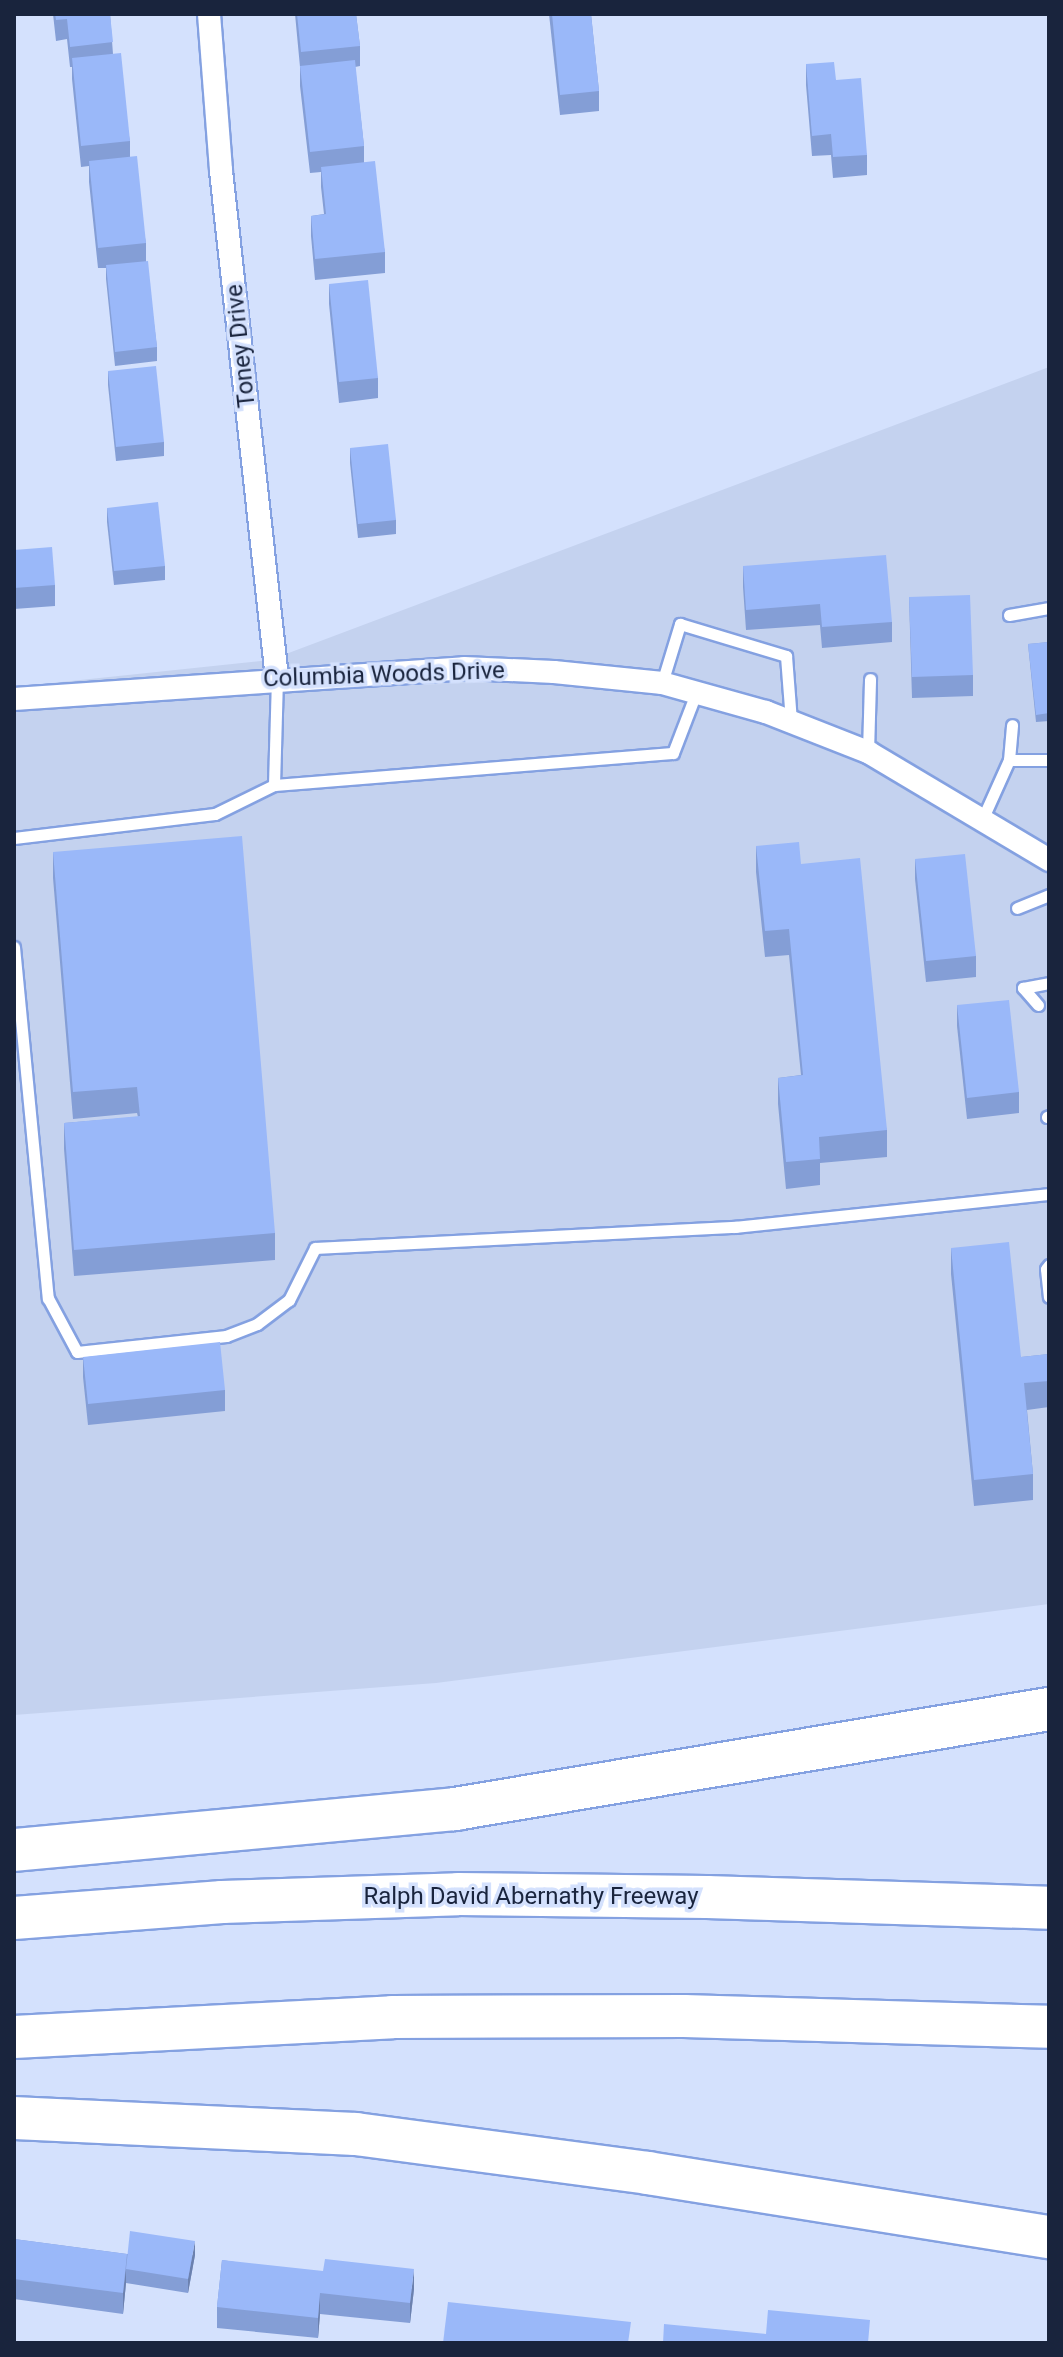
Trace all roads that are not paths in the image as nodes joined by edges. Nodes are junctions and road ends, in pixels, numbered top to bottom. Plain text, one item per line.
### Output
1 (209, 14) edge
2 (1049, 608) edge
3 (1009, 615) dead end
4 (277, 678) junction
5 (870, 679) dead end
6 (662, 683) junction
7 (696, 693) junction
8 (14, 699) edge
9 (791, 721) junction
10 (1012, 725) dead end
11 (868, 752) junction
12 (1009, 760) junction
13 (1049, 760) edge
14 (274, 785) junction
15 (982, 820) junction
16 (14, 838) edge
17 (1049, 860) edge
18 (1049, 895) edge
19 (1017, 908) dead end
20 (14, 947) edge
21 (1049, 983) edge
22 (1038, 1005) dead end
23 (1049, 1194) edge
24 (1049, 1265) edge
25 (1049, 1297) edge
26 (1049, 1709) edge
27 (14, 1850) edge
28 (1049, 1908) edge
29 (14, 1918) edge
30 (1049, 2027) edge
31 (14, 2037) edge
32 (14, 2118) edge
33 (1049, 2237) edge

1 - 4 street, Toney Drive
2 - 3 lane
4 - 6 street, Columbia Woods Drive
4 - 8 street, Columbia Woods Drive
4 - 14 lane
5 - 11 lane
6 - 7 street, Columbia Woods Drive
6 - 9 lane
7 - 9 street, Columbia Woods Drive
7 - 14 lane
9 - 11 street, Columbia Woods Drive
10 - 12 lane
11 - 15 street, Columbia Woods Drive
12 - 13 lane
12 - 15 lane
14 - 16 lane
15 - 17 street, Columbia Woods Drive
18 - 19 lane
20 - 23 lane
21 - 22 lane
24 - 25 lane
26 - 27 highway
28 - 29 highway, Ralph David Abernathy Freeway
30 - 31 highway
32 - 33 highway

